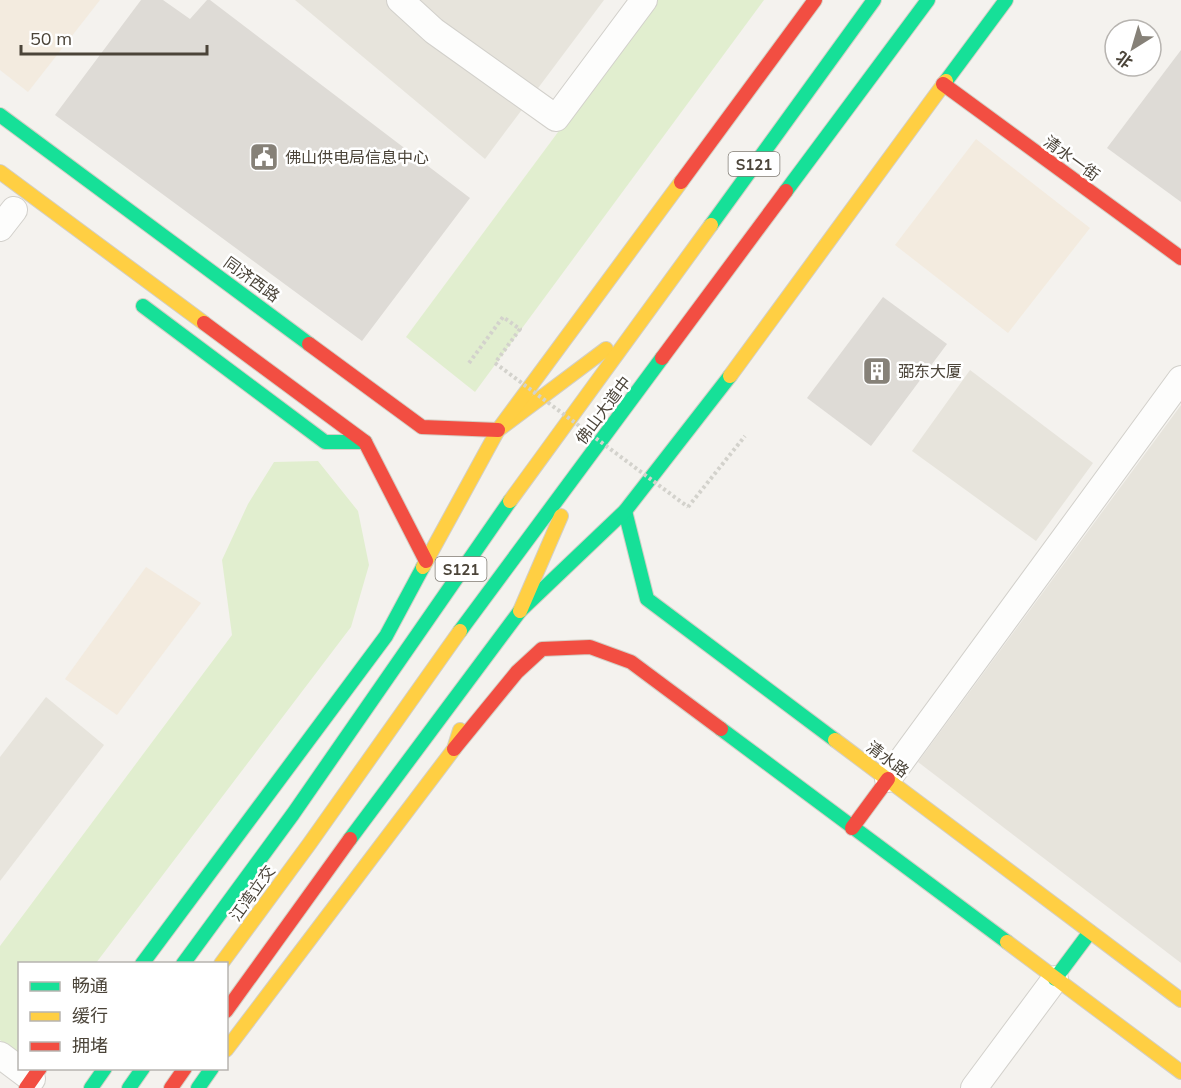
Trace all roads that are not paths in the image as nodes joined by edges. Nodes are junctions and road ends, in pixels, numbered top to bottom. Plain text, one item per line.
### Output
1 (400, 0) edge
2 (645, 0) edge
3 (814, 0) edge
4 (874, 0) edge
5 (928, 0) edge
6 (1006, 0) edge
7 (943, 84) junction
8 (0, 114) edge
9 (0, 172) edge
10 (116, 184) dead end
11 (134, 213) junction
12 (166, 220) dead end
13 (1181, 258) edge
14 (136, 301) dead end
15 (634, 328) junction
16 (1181, 379) edge
17 (387, 385) dead end
18 (400, 410) junction
19 (498, 430) junction
20 (365, 442) junction
21 (583, 465) junction
22 (625, 511) junction
23 (426, 561) junction
24 (520, 611) junction
25 (482, 662) junction
26 (308, 739) junction
27 (454, 749) junction
28 (266, 776) dead end
29 (888, 779) junction
30 (852, 828) junction
31 (310, 843) joint
32 (1090, 932) junction
33 (143, 962) edge
34 (184, 962) edge
35 (222, 962) edge
36 (1055, 979) junction
37 (1181, 1000) edge
38 (228, 1008) edge
39 (228, 1047) edge
40 (0, 1055) edge
41 (18, 1068) edge
42 (21, 1070) edge
43 (104, 1070) edge
44 (142, 1070) edge
45 (184, 1070) edge
46 (211, 1070) edge
47 (1181, 1072) edge
48 (33, 1079) edge
49 (91, 1088) edge
50 (129, 1088) edge
51 (171, 1088) edge
52 (198, 1088) edge
53 (974, 1088) edge

1 - 2 street
3 - 19 main road
4 - 15 main road, 佛山大道中 / S121
5 - 21 main road, 佛山大道中 / S121
6 - 7 main road
7 - 13 main road, 清水一街
7 - 22 main road
8 - 11 main road, 同济西路
9 - 20 main road
10 - 11 main road
11 - 12 main road
11 - 18 main road, 同济西路
14 - 20 main road
15 - 19 main road
15 - 34 main road, 佛山大道中 / S121
16 - 29 street
17 - 18 main road
18 - 19 main road, 同济西路
19 - 23 main road
20 - 23 main road
21 - 24 main road
21 - 31 main road, 佛山大道中 / S121
22 - 24 main road
22 - 29 main road, 清水路
23 - 26 main road
24 - 25 main road
25 - 27 main road
25 - 38 main road
26 - 28 main road
26 - 33 main road
27 - 30 main road
27 - 39 main road
29 - 30 main road
29 - 32 main road, 清水路
30 - 36 main road
31 - 35 main road, 江湾立交 / S121
32 - 36 main road
32 - 37 main road, 清水路
36 - 47 main road
36 - 53 street
40 - 41 street
42 - 48 street
43 - 49 main road
44 - 50 main road
45 - 51 main road
46 - 52 main road

